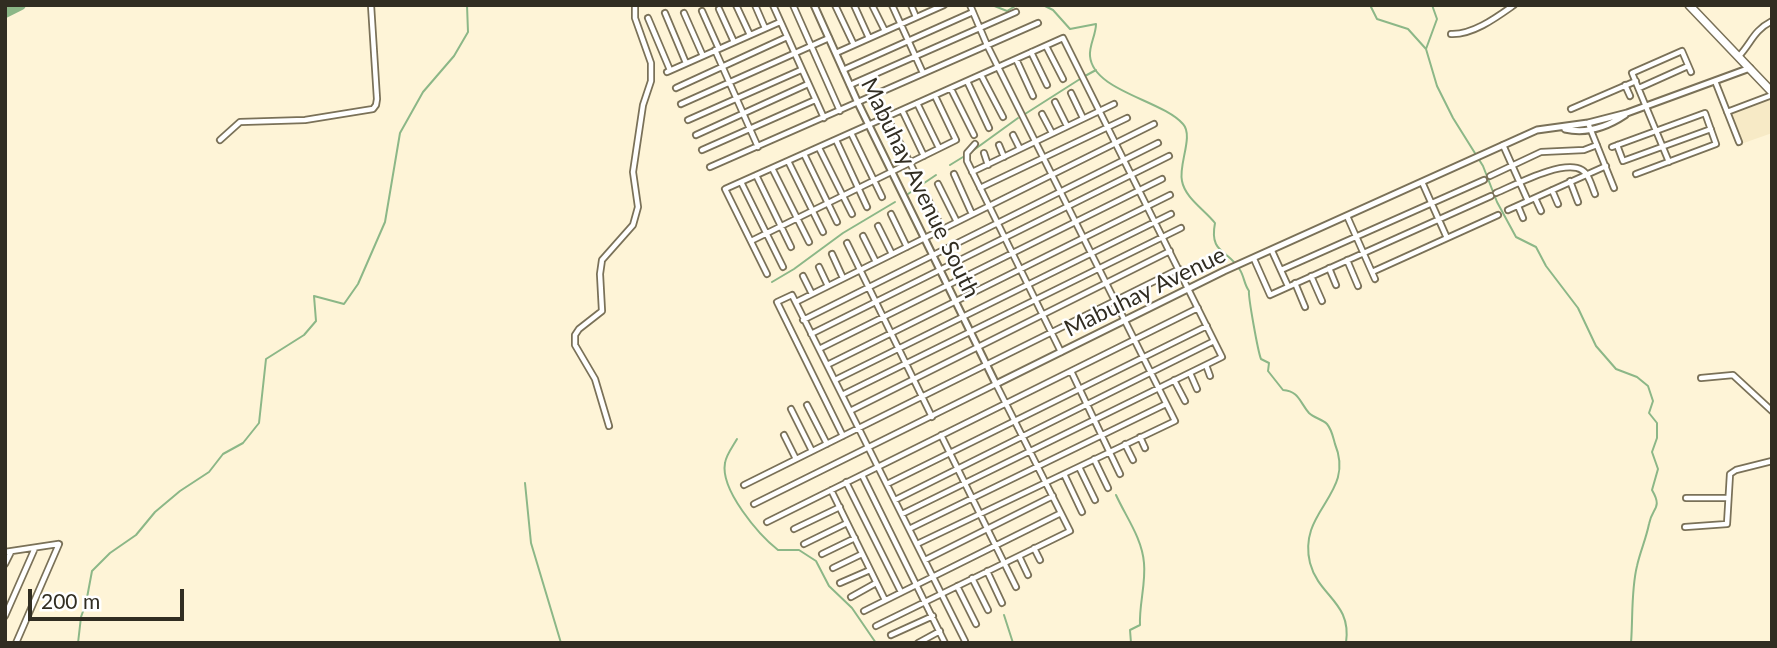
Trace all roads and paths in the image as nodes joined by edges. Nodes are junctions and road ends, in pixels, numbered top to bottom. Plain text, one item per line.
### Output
1 (371, 5) edge
2 (635, 5) edge
3 (736, 5) edge
4 (755, 5) edge
5 (773, 5) edge
6 (793, 5) edge
7 (814, 5) edge
8 (835, 5) edge
9 (854, 5) edge
10 (872, 5) edge
11 (892, 5) edge
12 (911, 5) edge
13 (943, 5) edge
14 (970, 5) edge
15 (1514, 5) edge
16 (1689, 5) edge
17 (931, 8) edge
18 (719, 9) dead end
19 (702, 12) dead end
20 (973, 12) junction
21 (1016, 12) dead end
22 (665, 13) dead end
23 (684, 13) dead end
24 (916, 17) junction
25 (648, 18) dead end
26 (1772, 21) edge
27 (780, 22) junction
28 (1038, 23) dead end
29 (901, 24) junction
30 (980, 28) junction
31 (765, 29) junction
32 (885, 31) junction
33 (1451, 34) dead end
34 (750, 35) junction
35 (787, 37) junction
36 (829, 38) junction
37 (869, 38) junction
38 (908, 41) junction
39 (734, 42) junction
40 (854, 45) junction
41 (987, 45) junction
42 (811, 46) junction
43 (1046, 46) junction
44 (717, 49) junction
45 (1031, 52) junction
46 (794, 53) junction
47 (835, 53) junction
48 (703, 56) junction
49 (916, 56) junction
50 (1739, 56) junction
51 (1016, 59) junction
52 (686, 63) junction
53 (1688, 66) junction
54 (723, 67) junction
55 (999, 67) junction
56 (1750, 68) junction
57 (802, 70) junction
58 (843, 70) junction
59 (1691, 72) dead end
60 (923, 73) junction
61 (981, 75) junction
62 (1062, 79) dead end
63 (1636, 80) junction
64 (967, 81) junction
65 (1715, 81) junction
66 (730, 83) junction
67 (808, 83) junction
68 (850, 85) junction
69 (1047, 85) dead end
70 (1625, 85) junction
71 (676, 88) dead end
72 (1639, 88) junction
73 (950, 89) junction
74 (1071, 93) dead end
75 (1772, 94) edge
76 (935, 96) junction
77 (1033, 96) dead end
78 (1630, 96) dead end
79 (737, 99) junction
80 (815, 100) junction
81 (1055, 102) dead end
82 (858, 103) junction
83 (918, 103) junction
84 (681, 104) dead end
85 (1114, 104) dead end
86 (1647, 106) junction
87 (1571, 109) dead end
88 (902, 110) junction
89 (1099, 110) junction
90 (840, 111) junction
91 (1727, 112) junction
92 (1627, 113) junction
93 (744, 114) junction
94 (1042, 114) dead end
95 (887, 117) junction
96 (1003, 117) dead end
97 (824, 118) junction
98 (1083, 118) junction
99 (1127, 118) dead end
100 (688, 120) dead end
101 (1588, 123) junction
102 (1154, 124) dead end
103 (869, 125) junction
104 (1067, 126) junction
105 (1107, 126) junction
106 (1558, 127) junction
107 (989, 128) dead end
108 (751, 129) junction
109 (1711, 129) junction
110 (1591, 130) junction
111 (1657, 131) junction
112 (851, 133) junction
113 (1052, 133) junction
114 (696, 135) dead end
115 (974, 135) dead end
116 (1013, 135) dead end
117 (220, 140) dead end
118 (836, 140) junction
119 (1036, 141) junction
120 (1115, 142) junction
121 (1739, 142) dead end
122 (1158, 143) dead end
123 (975, 144) dead end
124 (999, 145) dead end
125 (1503, 145) junction
126 (1597, 145) junction
127 (1663, 146) junction
128 (758, 147) junction
129 (818, 148) junction
130 (939, 148) junction
131 (1020, 149) junction
132 (702, 150) dead end
133 (984, 153) dead end
134 (804, 154) junction
135 (924, 156) junction
136 (1169, 156) dead end
137 (1004, 157) junction
138 (1044, 157) junction
139 (1124, 160) junction
140 (788, 162) junction
141 (1669, 162) junction
142 (909, 163) junction
143 (988, 164) junction
144 (1512, 166) junction
145 (1606, 166) junction
146 (710, 167) dead end
147 (772, 168) junction
148 (891, 172) junction
149 (972, 172) junction
150 (954, 174) dead end
151 (1052, 174) junction
152 (1586, 174) junction
153 (1636, 174) dead end
154 (916, 175) dead end
155 (1131, 175) junction
156 (756, 176) junction
157 (1490, 176) dead end
158 (1162, 180) dead end
159 (1484, 180) dead end
160 (874, 181) junction
161 (1570, 181) junction
162 (741, 182) junction
163 (1422, 182) junction
164 (1520, 183) junction
165 (938, 184) dead end
166 (980, 188) junction
167 (1614, 188) dead end
168 (858, 189) junction
169 (1139, 190) junction
170 (1552, 190) junction
171 (1061, 191) junction
172 (1595, 194) dead end
173 (1170, 195) dead end
174 (843, 196) junction
175 (882, 197) dead end
176 (927, 197) dead end
177 (1535, 198) junction
178 (1528, 201) junction
179 (1432, 202) junction
180 (1578, 202) dead end
181 (828, 203) junction
182 (1558, 204) dead end
183 (1146, 205) junction
184 (989, 206) junction
185 (1518, 206) junction
186 (867, 207) dead end
187 (1069, 207) junction
188 (812, 211) junction
189 (1508, 211) dead end
190 (1541, 211) dead end
191 (852, 214) dead end
192 (891, 214) dead end
193 (972, 214) junction
194 (1171, 214) dead end
195 (1498, 215) dead end
196 (1347, 216) junction
197 (797, 218) junction
198 (1524, 218) dead end
199 (1439, 219) junction
200 (1154, 220) junction
201 (1076, 221) junction
202 (837, 222) dead end
203 (957, 222) junction
204 (997, 222) junction
205 (782, 226) junction
206 (878, 226) dead end
207 (1181, 228) dead end
208 (942, 229) junction
209 (823, 232) dead end
210 (767, 233) junction
211 (863, 236) dead end
212 (1083, 236) junction
213 (1356, 236) junction
214 (1163, 237) junction
215 (925, 238) junction
216 (1447, 238) junction
217 (1005, 239) junction
218 (751, 241) junction
219 (809, 242) dead end
220 (847, 243) dead end
221 (791, 247) dead end
222 (906, 247) junction
223 (1170, 251) junction
224 (1272, 251) junction
225 (1012, 253) junction
226 (1091, 253) junction
227 (1363, 253) junction
228 (832, 254) dead end
229 (892, 254) junction
230 (933, 256) junction
231 (1254, 259) junction
232 (1347, 260) junction
233 (876, 262) junction
234 (783, 267) dead end
235 (819, 267) dead end
236 (1098, 268) junction
237 (1329, 268) junction
238 (1020, 269) junction
239 (1179, 269) junction
240 (860, 270) junction
241 (1281, 270) junction
242 (941, 271) junction
243 (1372, 272) junction
244 (767, 274) dead end
245 (803, 276) dead end
246 (1311, 276) junction
247 (843, 278) junction
248 (1375, 279) dead end
249 (1028, 284) junction
250 (1106, 284) junction
251 (1295, 284) junction
252 (948, 285) junction
253 (1336, 285) dead end
254 (828, 286) junction
255 (1289, 286) junction
256 (1358, 286) dead end
257 (867, 288) junction
258 (1188, 289) junction
259 (812, 294) junction
260 (1035, 300) junction
261 (956, 301) junction
262 (1115, 301) junction
263 (1322, 301) dead end
264 (796, 302) junction
265 (876, 303) junction
266 (1305, 307) dead end
267 (1198, 308) junction
268 (1043, 315) junction
269 (883, 317) junction
270 (963, 317) junction
271 (803, 320) junction
272 (1125, 321) junction
273 (1207, 326) junction
274 (971, 332) junction
275 (1052, 332) junction
276 (891, 333) junction
277 (811, 334) junction
278 (1134, 340) junction
279 (1214, 341) junction
280 (978, 348) junction
281 (819, 349) junction
282 (898, 349) junction
283 (1062, 353) junction
284 (1143, 357) junction
285 (827, 365) junction
286 (906, 365) junction
287 (986, 365) junction
288 (1206, 365) junction
289 (1071, 371) junction
290 (1150, 372) junction
291 (1190, 373) junction
292 (1210, 376) dead end
293 (1702, 379) dead end
294 (835, 380) junction
295 (914, 380) junction
296 (1174, 380) junction
297 (996, 384) junction
298 (1158, 387) junction
299 (1079, 388) junction
300 (1197, 389) dead end
301 (842, 395) junction
302 (922, 397) junction
303 (1185, 401) dead end
304 (1006, 403) junction
305 (1087, 403) junction
306 (1166, 404) junction
307 (807, 405) dead end
308 (791, 410) dead end
309 (850, 411) junction
310 (1772, 411) edge
311 (932, 417) junction
312 (1095, 419) junction
313 (1014, 421) junction
314 (609, 426) dead end
315 (859, 428) junction
316 (785, 435) dead end
317 (941, 435) junction
318 (1102, 435) junction
319 (843, 436) junction
320 (1022, 436) junction
321 (1140, 437) junction
322 (827, 444) junction
323 (1125, 444) junction
324 (869, 447) junction
325 (1145, 448) dead end
326 (812, 451) junction
327 (950, 452) junction
328 (1030, 452) junction
329 (1110, 452) junction
330 (796, 459) junction
331 (1094, 459) junction
332 (1133, 460) dead end
333 (1772, 461) edge
334 (1038, 466) junction
335 (878, 467) junction
336 (957, 467) junction
337 (1079, 467) junction
338 (1064, 474) junction
339 (1120, 474) dead end
340 (862, 475) junction
341 (846, 482) junction
342 (964, 482) junction
343 (1046, 483) junction
344 (887, 484) junction
345 (744, 485) dead end
346 (1108, 488) dead end
347 (831, 490) junction
348 (1053, 496) junction
349 (972, 498) junction
350 (1686, 498) dead end
351 (1727, 498) junction
352 (895, 500) junction
353 (1095, 500) dead end
354 (754, 504) dead end
355 (840, 508) junction
356 (1082, 512) dead end
357 (1061, 513) junction
358 (902, 514) junction
359 (980, 514) junction
360 (767, 522) dead end
361 (847, 523) junction
362 (1685, 527) dead end
363 (794, 529) dead end
364 (909, 529) junction
365 (987, 529) junction
366 (855, 538) junction
367 (804, 544) dead end
368 (917, 544) junction
369 (995, 545) junction
370 (35, 548) junction
371 (1034, 548) junction
372 (8, 552) edge
373 (822, 554) dead end
374 (862, 554) junction
375 (1019, 556) junction
376 (925, 560) junction
377 (1040, 561) dead end
378 (1004, 563) junction
379 (5, 564) edge
380 (833, 568) dead end
381 (870, 570) junction
382 (987, 571) junction
383 (1028, 575) dead end
384 (932, 576) junction
385 (972, 578) junction
386 (840, 583) dead end
387 (876, 583) junction
388 (917, 584) junction
389 (957, 586) junction
390 (1016, 587) dead end
391 (901, 592) junction
392 (941, 594) junction
393 (851, 597) dead end
394 (885, 600) junction
395 (925, 601) junction
396 (1002, 603) dead end
397 (988, 610) dead end
398 (864, 611) dead end
399 (933, 616) junction
400 (5, 617) edge
401 (976, 624) dead end
402 (876, 626) dead end
403 (940, 631) junction
404 (891, 635) dead end
405 (965, 641) edge
406 (16, 643) edge
407 (918, 643) edge
408 (945, 643) edge

1 - 117 street
2 - 314 street
3 - 34 street
4 - 31 street
5 - 27 street
6 - 42 street
7 - 36 street, Mabuhay Avenue South
8 - 40 street
9 - 37 street
10 - 32 street
11 - 29 street
12 - 24 street
13 - 17 street
14 - 20 street
15 - 33 street
16 - 50 main road
17 - 24 street
18 - 39 street
19 - 44 street
20 - 30 street
20 - 38 street
21 - 30 street
22 - 52 street
23 - 48 street
24 - 29 street
25 - 52 street
26 - 50 street
27 - 31 street
27 - 35 street
28 - 41 street
29 - 32 street
29 - 38 street
30 - 41 street
30 - 49 street
31 - 34 street
32 - 37 street
34 - 39 street
35 - 46 street
35 - 54 street
36 - 42 street
36 - 47 street, Mabuhay Avenue South
37 - 40 street
38 - 49 street
38 - 58 street
39 - 44 street
40 - 47 street
41 - 55 street
41 - 60 street
42 - 46 street
42 - 90 street
43 - 45 street
43 - 62 street
43 - 89 street
44 - 48 street
44 - 54 street
45 - 51 street
45 - 69 street
46 - 57 street
46 - 66 street
47 - 58 street, Mabuhay Avenue South
48 - 52 street
49 - 60 street
49 - 68 street
50 - 56 main road
51 - 55 street
51 - 77 street
53 - 59 street
53 - 63 street
53 - 72 street
54 - 66 street
54 - 71 street
55 - 61 street
55 - 119 street
56 - 65 street, Mabuhay Avenue
56 - 75 main road
57 - 67 street
57 - 79 street
58 - 68 street, Mabuhay Avenue South
60 - 82 street
61 - 64 street
61 - 96 street
63 - 70 street
63 - 72 street
64 - 73 street
64 - 107 street
65 - 86 street, Mabuhay Avenue
65 - 91 street
66 - 79 street
66 - 84 street
67 - 80 street
67 - 93 street
68 - 82 street, Mabuhay Avenue South
70 - 78 street
70 - 87 street
72 - 86 street
73 - 76 street
73 - 115 street
74 - 98 street
75 - 91 street
76 - 83 street
76 - 130 street
79 - 93 street
79 - 100 street
80 - 97 street
80 - 108 street
81 - 104 street
82 - 90 street
82 - 103 street, Mabuhay Avenue South
83 - 88 street
83 - 130 street
85 - 89 street
86 - 92 street, Mabuhay Avenue
86 - 111 street
88 - 95 street
88 - 135 street
89 - 98 street
89 - 105 street
90 - 97 street
91 - 121 street
92 - 101 street, Mabuhay Avenue
92 - 110 street, Mabuhay Avenue
93 - 108 street
93 - 114 street
94 - 113 street
95 - 103 street
95 - 142 street
97 - 128 street
98 - 104 street
99 - 105 street
101 - 106 street, Mabuhay Avenue
101 - 110 street
102 - 120 street
103 - 112 street
103 - 148 street, Mabuhay Avenue South
104 - 113 street
105 - 120 street
105 - 138 street
106 - 110 street, Mabuhay Avenue
106 - 125 street, Mabuhay Avenue
108 - 128 street
108 - 132 street
109 - 111 street
109 - 127 street
109 - 141 street
110 - 126 street
111 - 127 street
111 - 127 street
112 - 118 street
112 - 160 street
113 - 119 street
116 - 131 street
118 - 129 street
118 - 168 street
119 - 131 street
119 - 138 street
120 - 139 street
120 - 151 street
122 - 139 street
123 - 149 street
124 - 137 street
125 - 144 street
125 - 163 street, Mabuhay Avenue
126 - 144 street
126 - 145 street
127 - 141 street
128 - 146 street
129 - 134 street
129 - 174 street
130 - 135 street
131 - 137 street
133 - 143 street
134 - 140 street
134 - 181 street
135 - 142 street
136 - 155 street
137 - 143 street
138 - 151 street
138 - 166 street
139 - 155 street
139 - 171 street
140 - 147 street
140 - 188 street
141 - 153 street
142 - 148 street
142 - 154 street
143 - 149 street
144 - 157 street
144 - 164 street
145 - 152 street
145 - 167 street
147 - 156 street
147 - 197 street
148 - 160 street
148 - 215 street, Mabuhay Avenue South
149 - 166 street
150 - 193 street
151 - 171 street
151 - 184 street
152 - 161 street
152 - 164 street
152 - 172 street
155 - 169 street
155 - 187 street
156 - 162 street
156 - 205 street
158 - 169 street
159 - 179 street
160 - 168 street
160 - 175 street
161 - 170 street
161 - 180 street
162 - 210 street
162 - 218 street
163 - 179 street
163 - 196 street, Mabuhay Avenue
164 - 178 street
164 - 199 street
165 - 203 street
166 - 184 street
168 - 174 street
168 - 186 street
169 - 183 street
169 - 201 street
170 - 177 street
170 - 182 street
171 - 187 street
171 - 204 street
173 - 183 street
174 - 181 street
174 - 191 street
176 - 208 street
177 - 178 street
177 - 190 street
178 - 185 street
179 - 199 street
179 - 213 street
181 - 188 street
181 - 202 street
183 - 200 street
183 - 212 street
184 - 193 street
184 - 204 street
185 - 189 street
185 - 198 street
187 - 201 street
187 - 217 street
188 - 197 street
188 - 209 street
192 - 222 street
193 - 203 street
194 - 200 street
195 - 216 street
196 - 213 street
196 - 224 street, Mabuhay Avenue
197 - 205 street
197 - 219 street
199 - 216 street
199 - 227 street
200 - 214 street
200 - 226 street
201 - 212 street
201 - 225 street
203 - 208 street
204 - 217 street
204 - 230 street
205 - 210 street
205 - 221 street
206 - 229 street
207 - 214 street
208 - 215 street
210 - 218 street
210 - 234 street
211 - 233 street
212 - 226 street
212 - 238 street
213 - 227 street
213 - 241 street
214 - 223 street
214 - 236 street
215 - 222 street
215 - 230 street, Mabuhay Avenue South
216 - 243 street
217 - 225 street
217 - 242 street
218 - 244 street
220 - 240 street
222 - 229 street
223 - 239 street
223 - 250 street
224 - 231 street, Mabuhay Avenue
224 - 241 street
225 - 238 street
225 - 252 street
226 - 236 street
226 - 249 street
227 - 232 street
227 - 243 street
228 - 247 street
229 - 233 street
230 - 242 street, Mabuhay Avenue South
230 - 257 street
231 - 255 street
231 - 258 street, Mabuhay Avenue
232 - 237 street
232 - 256 street
233 - 240 street
235 - 254 street
236 - 250 street
236 - 260 street
237 - 246 street
237 - 253 street
238 - 249 street
238 - 261 street
239 - 258 street
239 - 262 street
240 - 247 street
240 - 257 street
241 - 255 street
242 - 252 street, Mabuhay Avenue South
242 - 265 street
243 - 248 street
245 - 259 street
246 - 251 street
246 - 263 street
247 - 254 street
249 - 260 street
249 - 270 street
250 - 262 street
250 - 268 street
251 - 255 street
251 - 266 street
252 - 261 street, Mabuhay Avenue South
252 - 269 street
254 - 259 street
257 - 265 street
257 - 271 street
258 - 267 street
258 - 272 street, Mabuhay Avenue
259 - 264 street
260 - 268 street
260 - 274 street
261 - 270 street, Mabuhay Avenue South
261 - 276 street
262 - 272 street
262 - 275 street
264 - 271 street
264 - 319 street
265 - 269 street
265 - 277 street
267 - 273 street
267 - 278 street
268 - 275 street
268 - 280 street
269 - 276 street
269 - 281 street
270 - 274 street, Mabuhay Avenue South
270 - 282 street
271 - 277 street
272 - 278 street
272 - 283 street, Mabuhay Avenue
273 - 279 street
273 - 284 street
274 - 280 street, Mabuhay Avenue South
274 - 286 street
275 - 283 street
275 - 287 street
276 - 282 street
276 - 285 street
277 - 281 street
278 - 284 street
278 - 289 street
279 - 288 street
279 - 290 street
280 - 287 street, Mabuhay Avenue South
280 - 295 street
281 - 285 street
282 - 286 street
282 - 294 street
283 - 297 street, Mabuhay Avenue
284 - 290 street
284 - 299 street
285 - 294 street
286 - 295 street
286 - 301 street
287 - 297 street, Mabuhay Avenue South
287 - 302 street
288 - 291 street
288 - 292 street
289 - 299 street
289 - 304 street
290 - 298 street
290 - 305 street
291 - 296 street
291 - 300 street
293 - 310 street
294 - 301 street
295 - 302 street
295 - 309 street
296 - 298 street
296 - 303 street
297 - 304 street
297 - 311 street, Mabuhay Avenue
298 - 306 street
298 - 312 street
299 - 305 street
299 - 313 street
301 - 309 street
302 - 311 street
302 - 315 street
304 - 313 street
304 - 317 street
305 - 312 street
305 - 320 street
306 - 318 street
306 - 321 street
307 - 322 street
308 - 326 street
309 - 315 street
311 - 324 street, Mabuhay Avenue
312 - 318 street
312 - 328 street
313 - 320 street
313 - 327 street
315 - 319 street
315 - 324 street
316 - 330 street
317 - 327 street
317 - 335 street
318 - 329 street
318 - 334 street
319 - 322 street
320 - 328 street
320 - 336 street
321 - 323 street
321 - 325 street
322 - 326 street
323 - 329 street
323 - 332 street
324 - 335 street
324 - 354 street, Mabuhay Avenue
326 - 330 street
327 - 336 street
327 - 344 street
328 - 334 street
328 - 342 street
329 - 331 street
329 - 339 street
330 - 345 street
331 - 337 street
331 - 346 street
333 - 351 street
334 - 343 street
334 - 349 street
335 - 340 street
335 - 344 street
336 - 342 street
336 - 352 street
337 - 338 street
337 - 353 street
338 - 343 street
338 - 356 street
340 - 341 street
340 - 388 street
341 - 347 street
341 - 391 street
342 - 349 street
342 - 358 street
343 - 348 street
343 - 359 street
344 - 352 street
347 - 355 street
347 - 360 street
348 - 357 street
348 - 365 street
349 - 359 street
349 - 364 street
350 - 351 street
351 - 362 street
352 - 358 street
355 - 361 street
355 - 363 street
357 - 369 street
357 - 371 street
358 - 364 street
359 - 365 street
359 - 368 street
361 - 366 street
361 - 367 street
364 - 368 street
365 - 369 street
365 - 376 street
366 - 373 street
366 - 374 street
368 - 376 street
369 - 378 street
369 - 384 street
370 - 372 street
370 - 400 street
370 - 406 street
371 - 375 street
371 - 377 street
372 - 379 street
374 - 380 street
374 - 381 street
375 - 378 street
375 - 383 street
376 - 384 street
378 - 382 street
378 - 390 street
381 - 386 street
381 - 387 street
382 - 385 street
382 - 396 street
384 - 388 street
384 - 392 street
385 - 389 street
385 - 397 street
387 - 393 street
387 - 394 street
388 - 391 street
388 - 395 street
389 - 392 street
389 - 401 street
391 - 394 street
392 - 395 street
392 - 405 street
394 - 398 street
395 - 399 street
395 - 402 street
399 - 403 street
399 - 404 street
403 - 407 street
403 - 408 street

